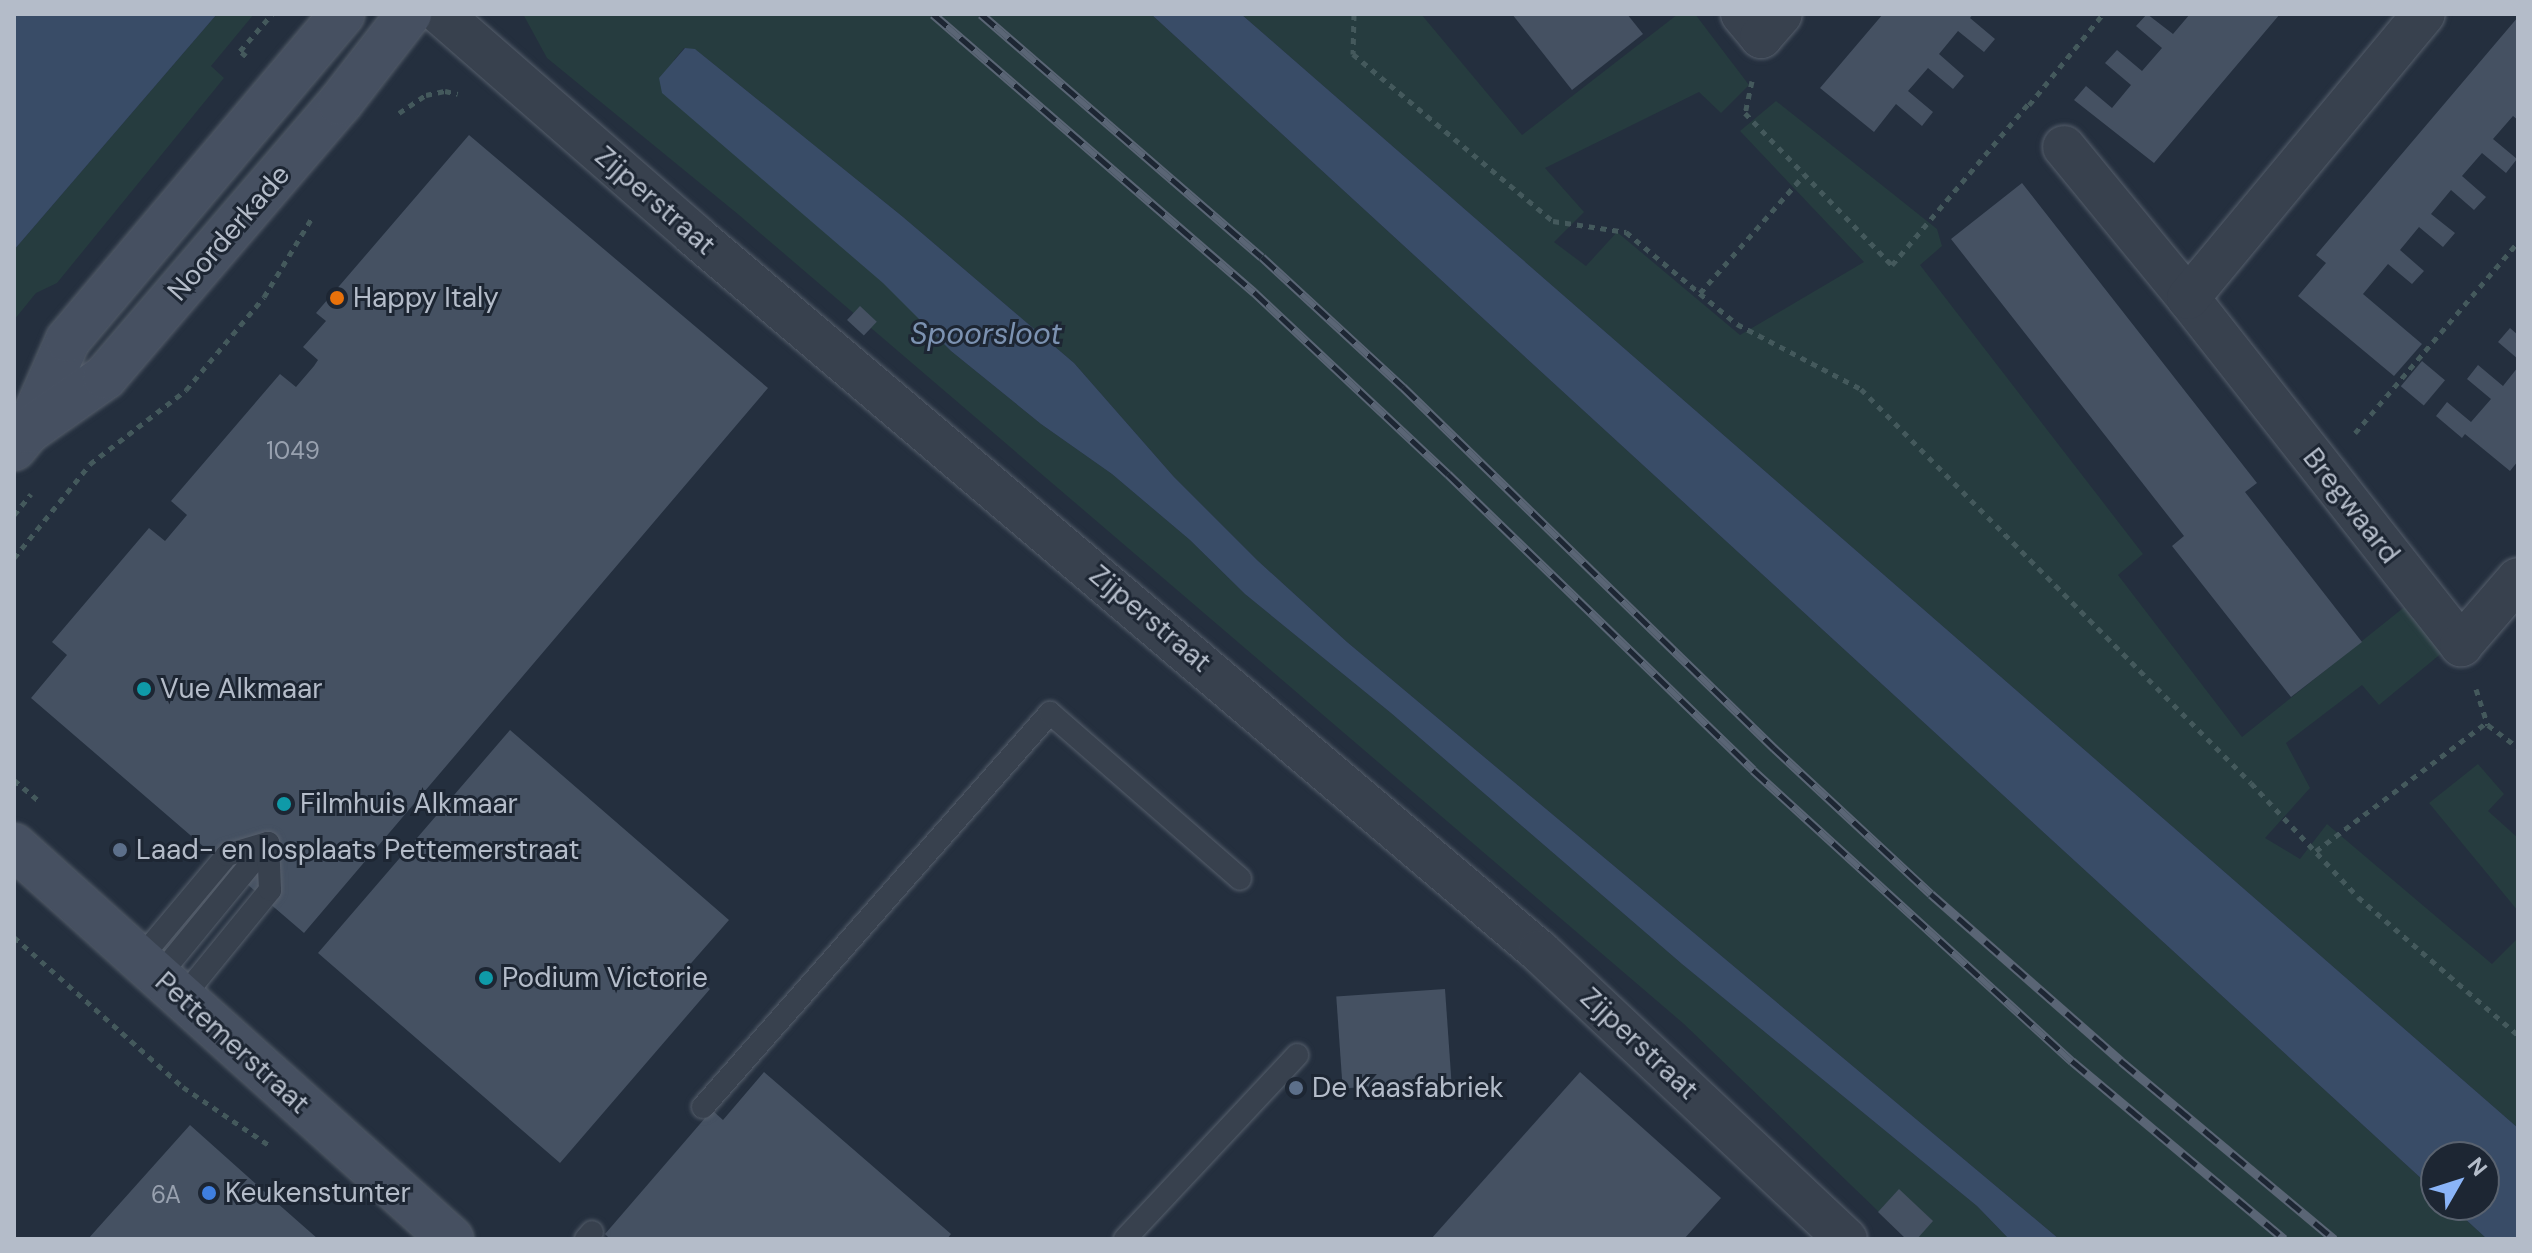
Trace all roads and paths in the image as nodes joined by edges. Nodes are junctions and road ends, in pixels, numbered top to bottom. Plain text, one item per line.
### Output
1 (343, 14) edge
2 (409, 14) edge
3 (441, 14) edge
4 (1354, 14) edge
5 (2103, 14) edge
6 (2424, 14) edge
7 (1761, 22) edge
8 (466, 97) dead end
9 (2028, 104) junction
10 (393, 120) dead end
11 (2064, 147) joint
12 (1804, 175) junction
13 (322, 205) dead end
14 (2518, 242) edge
15 (1700, 293) junction
16 (2188, 298) junction
17 (21, 440) edge
18 (2323, 471) junction
19 (14, 558) edge
20 (2518, 579) edge
21 (2461, 645) junction
22 (2487, 722) junction
23 (2518, 748) edge
24 (14, 846) edge
25 (2316, 851) junction
26 (1240, 879) dead end
27 (14, 937) edge
28 (160, 978) junction
29 (2518, 1035) edge
30 (1297, 1055) dead end
31 (703, 1107) dead end
32 (272, 1148) dead end
33 (451, 1239) edge
34 (1125, 1239) edge
35 (1846, 1239) edge

1 - 17 main road, Noorderkade
2 - 17 main road, Noorderkade
3 - 35 street, Zijperstraat
4 - 15 path
5 - 9 path
6 - 16 street
7 - 12 path
8 - 10 path
9 - 11 path
9 - 12 path
11 - 16 street, Bregwaard
12 - 15 path
13 - 19 path
14 - 18 path
15 - 25 path
16 - 18 street, Bregwaard
18 - 21 street, Bregwaard
20 - 21 street
21 - 22 path
22 - 23 path
22 - 25 path
24 - 28 main road, Pettemerstraat
25 - 29 path
26 - 31 lane
27 - 32 path, Pettemerstraat
28 - 28 lane
28 - 33 main road, Pettemerstraat
30 - 34 lane

